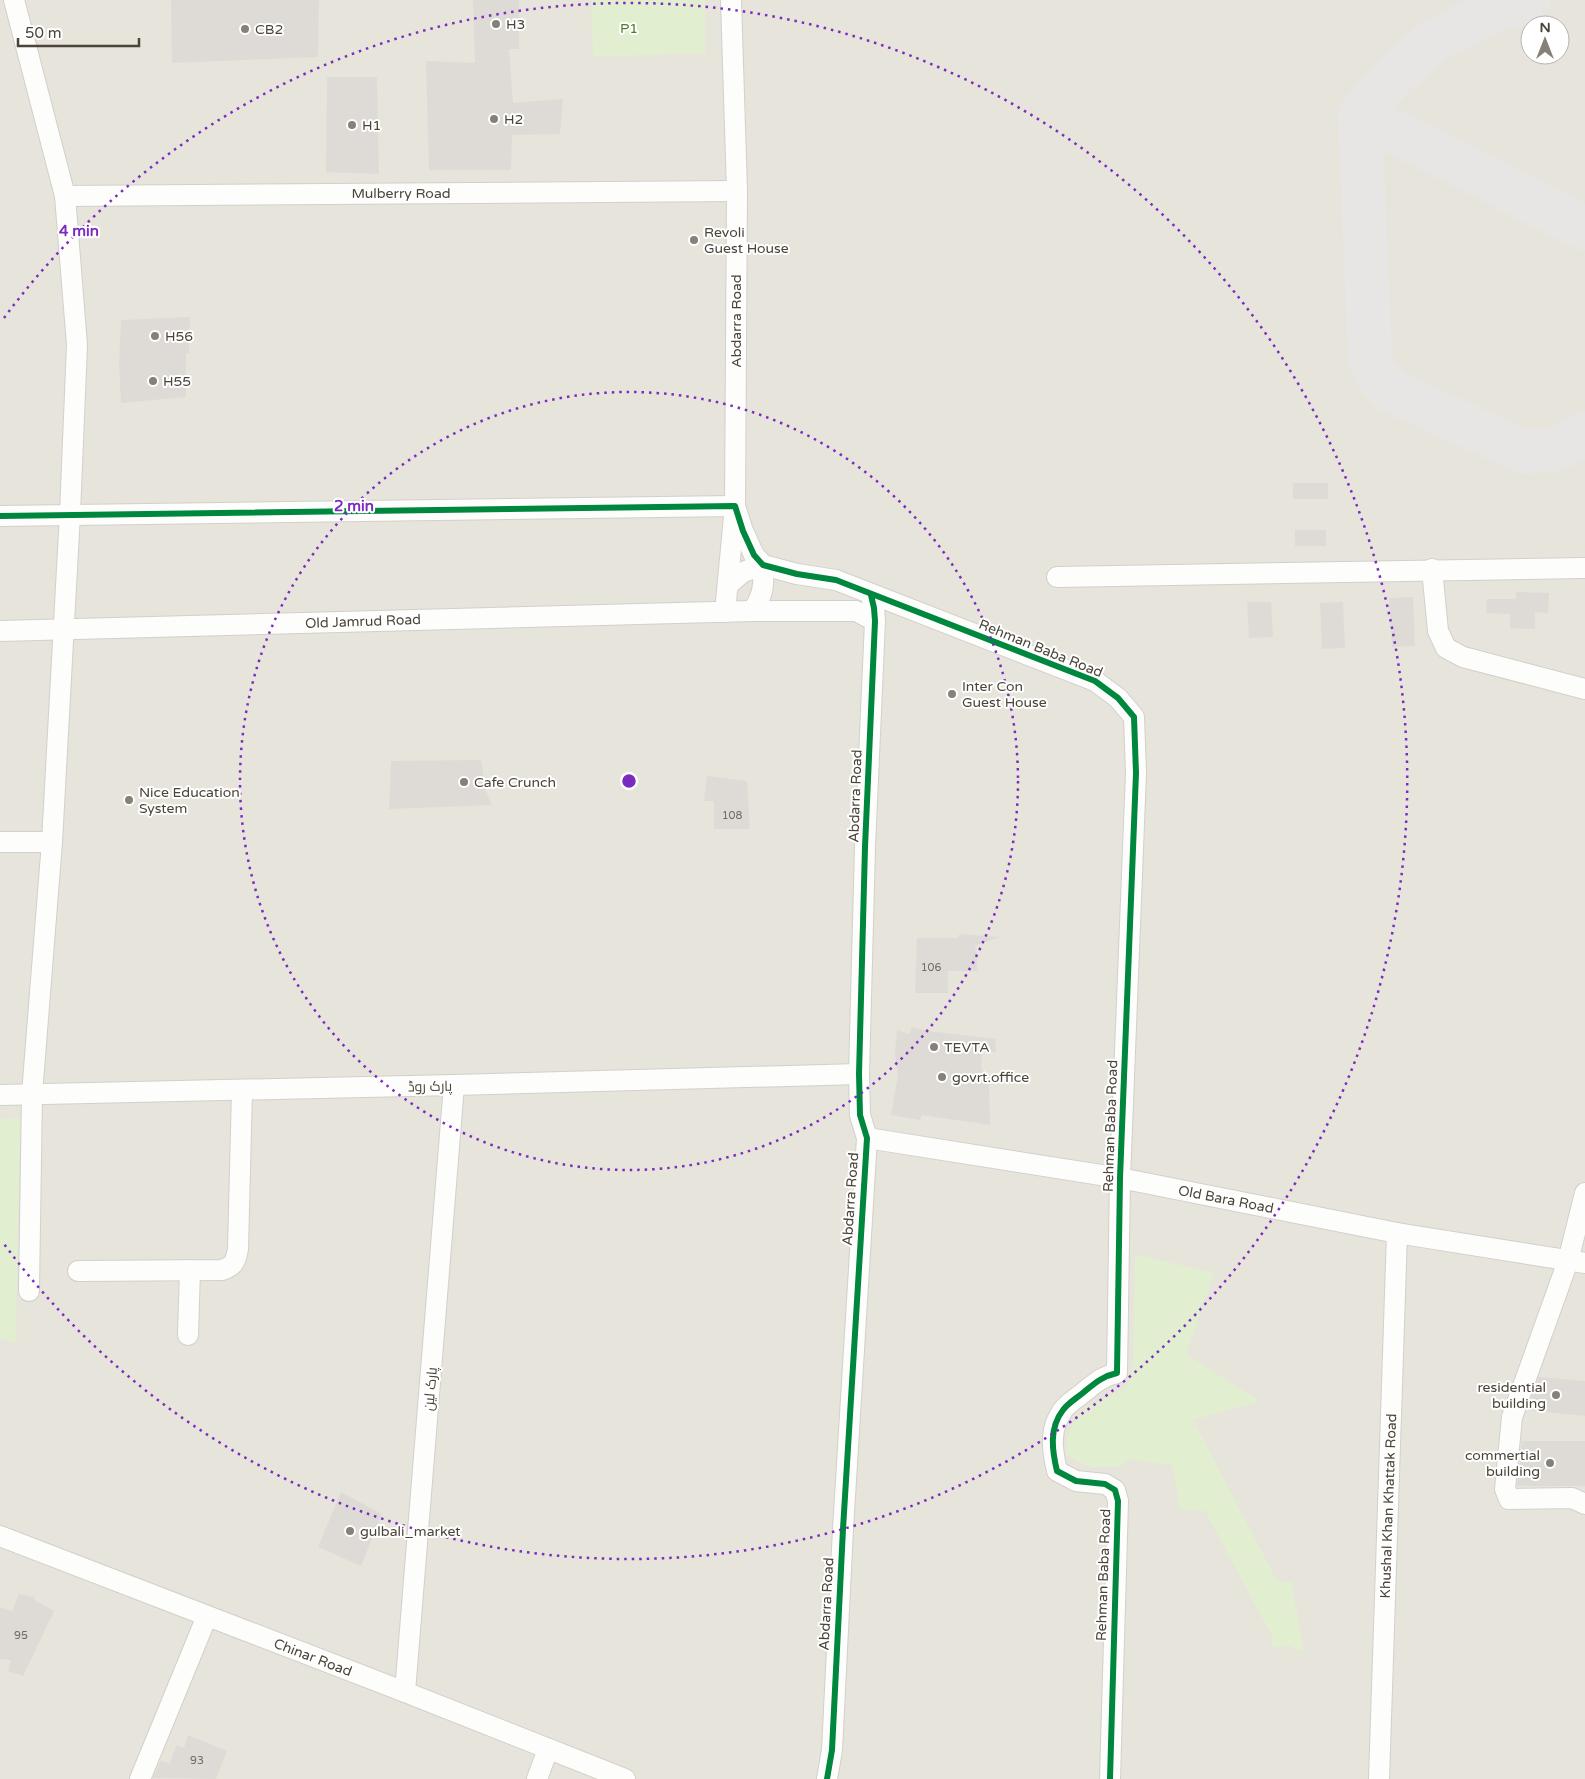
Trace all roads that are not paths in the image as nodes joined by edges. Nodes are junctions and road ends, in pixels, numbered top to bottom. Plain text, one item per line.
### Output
1 (14, 0) edge
2 (731, 0) edge
3 (737, 191) junction
4 (65, 196) junction
5 (735, 506) junction
6 (70, 514) junction
7 (0, 516) edge
8 (763, 565) junction
9 (1585, 568) edge
10 (1432, 570) junction
11 (1056, 577) dead end
12 (728, 585) junction
13 (871, 595) junction
14 (752, 611) junction
15 (725, 612) junction
16 (875, 621) junction
17 (64, 630) junction
18 (0, 631) edge
19 (1585, 689) edge
20 (0, 842) edge
21 (52, 842) junction
22 (859, 1074) junction
23 (454, 1085) junction
24 (242, 1090) junction
25 (32, 1094) junction
26 (0, 1095) edge
27 (867, 1138) junction
28 (1120, 1178) junction
29 (1585, 1193) edge
30 (1397, 1233) junction
31 (1576, 1262) edge
32 (190, 1270) junction
33 (78, 1271) dead end
34 (29, 1291) dead end
35 (188, 1335) dead end
36 (1585, 1504) edge
37 (0, 1536) edge
38 (207, 1616) junction
39 (405, 1692) junction
40 (548, 1749) junction
41 (140, 1779) edge
42 (536, 1779) edge
43 (625, 1779) edge
44 (827, 1779) edge
45 (1110, 1779) edge
46 (1380, 1779) edge

1 - 4 street
2 - 3 street, Abdarra Road
3 - 4 street, Mulberry Road
3 - 5 street, Abdarra Road
4 - 6 street
5 - 6 street
5 - 8 street
5 - 12 street, Abdarra Road
6 - 7 street
6 - 17 street
8 - 12 street
8 - 13 street, Rehman Baba Road
8 - 14 street
9 - 10 street
10 - 11 street
10 - 19 street
12 - 15 street, Abdarra Road
13 - 16 street
13 - 28 street, Rehman Baba Road
14 - 15 street, Old Jamrud Road
14 - 16 street, Old Jamrud Road
15 - 17 street, Old Jamrud Road
16 - 22 street, Abdarra Road
17 - 18 street, Old Jamrud Road
17 - 21 street
20 - 21 street
21 - 25 street
22 - 23 street, پارک روڈ
22 - 27 street, Abdarra Road
23 - 24 street, پارک روڈ
23 - 39 street, پارک لین
24 - 25 street, پارک روڈ
24 - 32 street
25 - 26 street, پارک روڈ
25 - 34 street
27 - 28 street, Old Bara Road
27 - 44 street, Abdarra Road
28 - 30 street, Old Bara Road
28 - 45 street, Rehman Baba Road
29 - 31 street
30 - 31 street, Old Bara Road
30 - 46 street, Khushal Khan Khattak Road
31 - 36 street
32 - 33 street
32 - 35 street
37 - 38 street, Chinar Road
38 - 39 street, Chinar Road
38 - 41 street
39 - 40 street, Chinar Road
40 - 42 street
40 - 43 street, Chinar Road

